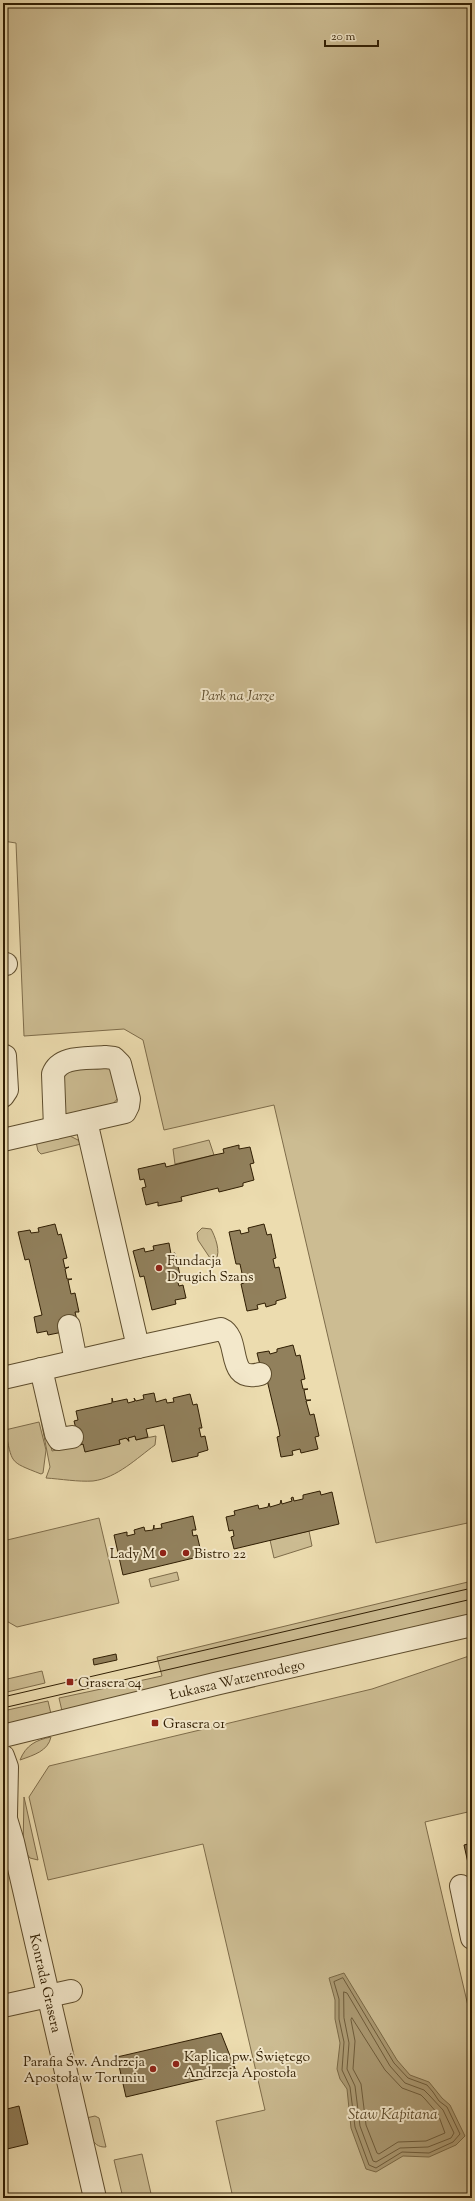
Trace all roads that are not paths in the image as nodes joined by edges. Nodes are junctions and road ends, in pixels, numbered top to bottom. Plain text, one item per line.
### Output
1 (5, 1056) dead end
2 (3, 1096) edge
3 (86, 1121) junction
4 (55, 1128) junction
5 (3, 1140) edge
6 (69, 1326) dead end
7 (138, 1347) junction
8 (76, 1361) junction
9 (41, 1369) junction
10 (260, 1374) dead end
11 (3, 1378) edge
12 (72, 1437) dead end
13 (472, 1625) edge
14 (3, 1736) edge
15 (3, 1756) edge
16 (5, 1812) edge
17 (460, 1886) dead end
18 (472, 1938) edge
19 (71, 1991) dead end
20 (48, 1996) junction
21 (3, 2006) edge
22 (95, 2198) edge

1 - 2 street
3 - 4 street
3 - 4 street
3 - 7 street
4 - 5 street
6 - 8 street
7 - 8 street
7 - 10 street
8 - 9 street
9 - 11 street
9 - 12 street
13 - 14 street, Łukasza Watzenrodego
15 - 16 street, Konrada Grasera
16 - 20 street, Konrada Grasera
17 - 18 street
19 - 20 street
20 - 21 street
20 - 22 street, Konrada Grasera

